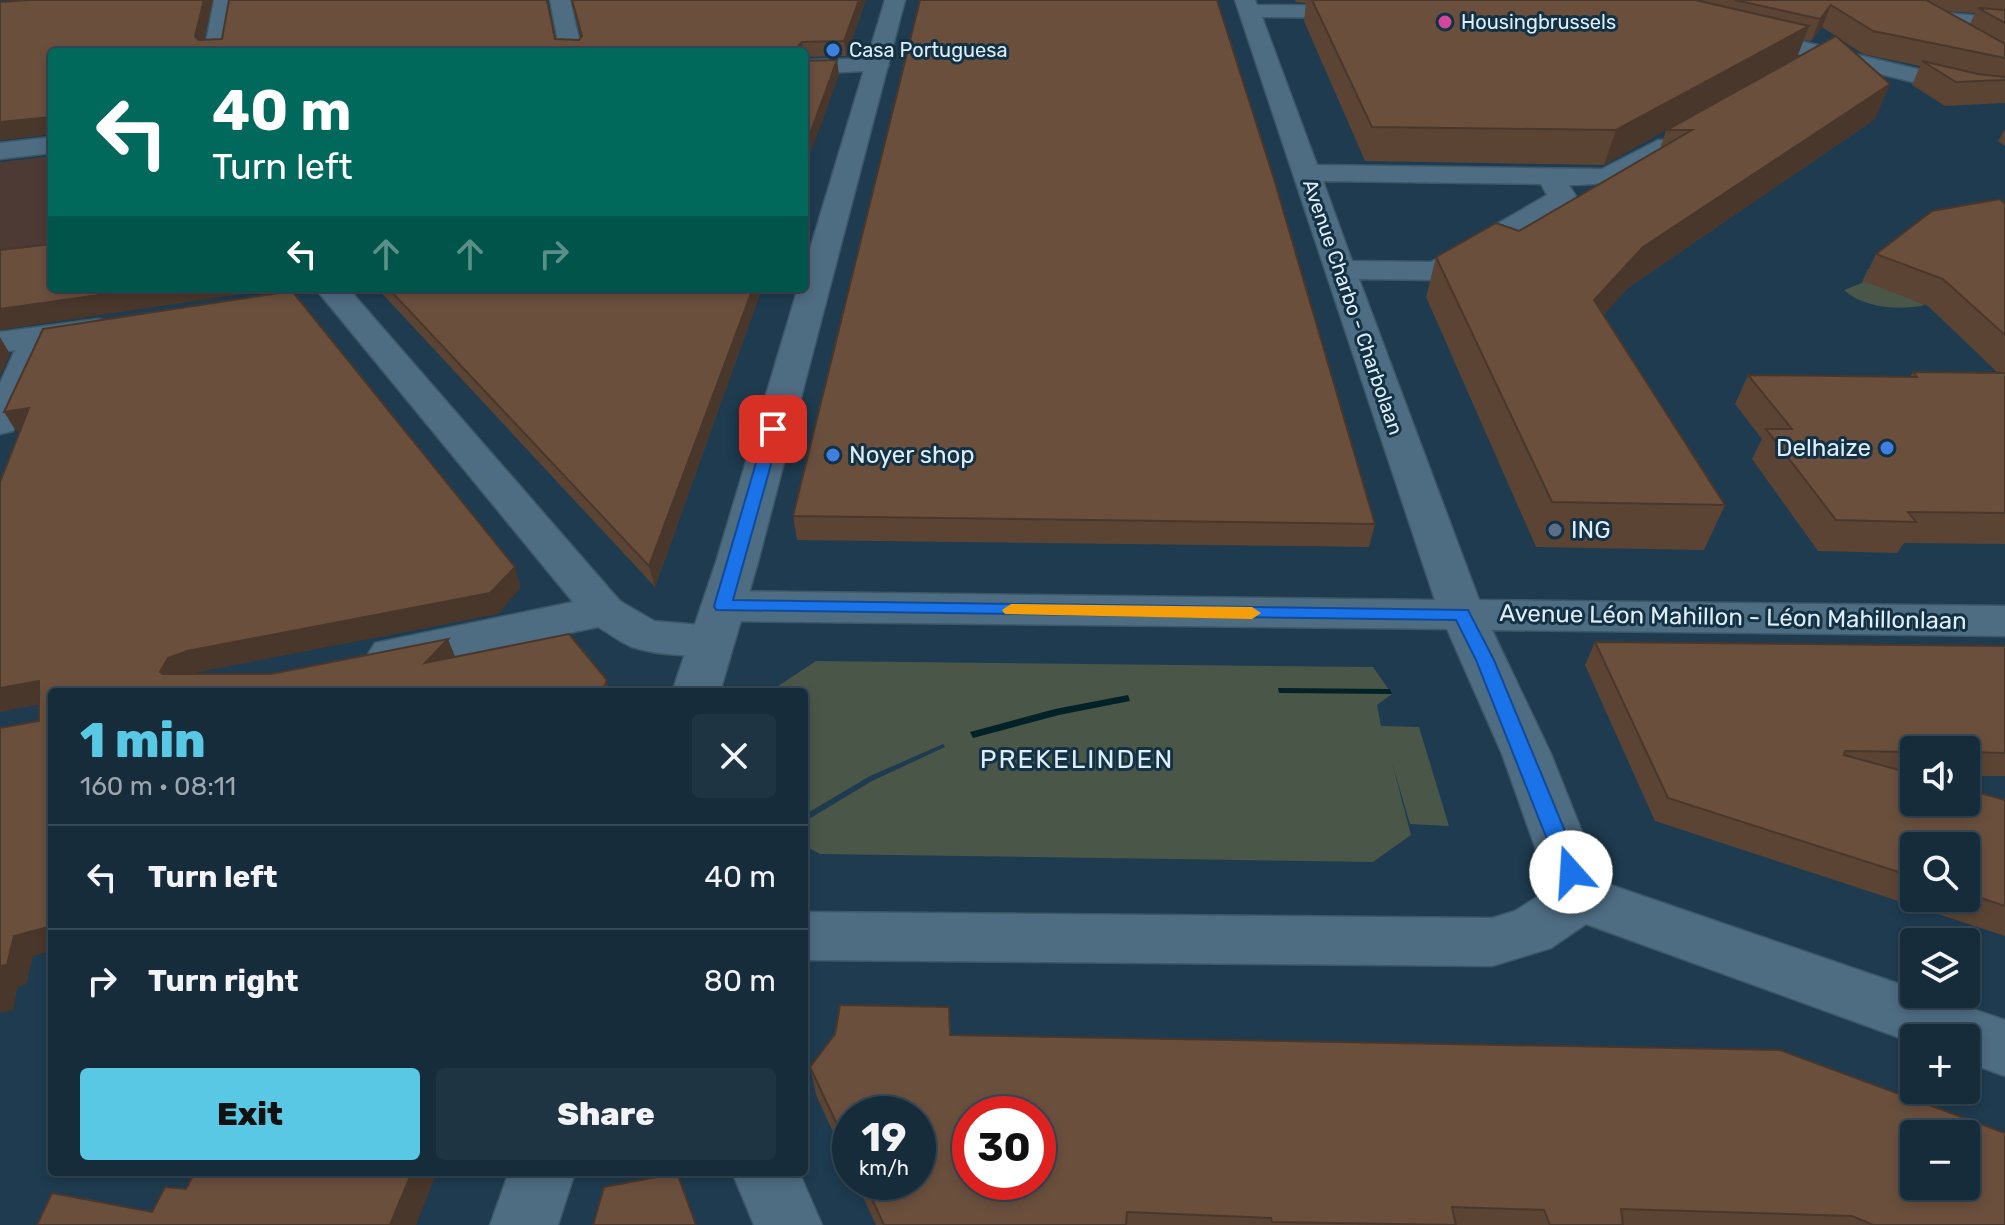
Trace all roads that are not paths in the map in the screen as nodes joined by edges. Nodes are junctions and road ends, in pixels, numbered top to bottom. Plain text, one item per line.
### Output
1 (224, 0) edge
2 (560, 0) edge
3 (895, 0) edge
4 (1247, 5) edge
5 (1903, 6) edge
6 (1382, 12) edge
7 (1923, 17) junction
8 (2005, 24) edge
9 (1725, 30) edge
10 (1964, 41) edge
11 (216, 48) edge
12 (570, 48) edge
13 (1825, 54) junction
14 (878, 65) junction
15 (808, 67) edge
16 (1789, 75) edge
17 (2005, 92) edge
18 (1694, 130) edge
19 (48, 145) edge
20 (0, 151) edge
21 (1306, 173) junction
22 (1550, 177) junction
23 (1339, 270) junction
24 (322, 293) edge
25 (135, 323) edge
26 (38, 337) junction
27 (0, 342) edge
28 (0, 423) edge
29 (604, 611) junction
30 (1462, 614) junction
31 (2005, 621) edge
32 (717, 624) junction
33 (352, 662) edge
34 (697, 688) edge
35 (1580, 898) junction
36 (808, 936) edge
37 (2005, 1048) edge
38 (541, 1176) edge
39 (767, 1176) edge
40 (524, 1225) edge
41 (788, 1225) edge

1 - 11 street
2 - 12 street
3 - 14 street
4 - 6 street
4 - 21 street, Avenue Charbo - Charbolaan
5 - 7 street
7 - 8 street
7 - 10 street
9 - 13 street
13 - 16 street
13 - 17 street
14 - 15 street
14 - 32 street
18 - 22 street
19 - 20 street
21 - 22 street
21 - 23 street, Avenue Charbo - Charbolaan
22 - 23 street
23 - 30 street, Avenue Charbo - Charbolaan
24 - 29 street, Avenue Léon Mahillon - Léon Mahillonlaan
25 - 26 street
26 - 27 street
26 - 28 street
29 - 32 street, Avenue Léon Mahillon - Léon Mahillonlaan
29 - 33 street
30 - 31 street, Avenue Léon Mahillon - Léon Mahillonlaan
30 - 32 street, Avenue Léon Mahillon - Léon Mahillonlaan
30 - 35 street, Avenue Charbo - Charbolaan
32 - 34 street
35 - 36 street
35 - 37 street
38 - 40 street
39 - 41 street

